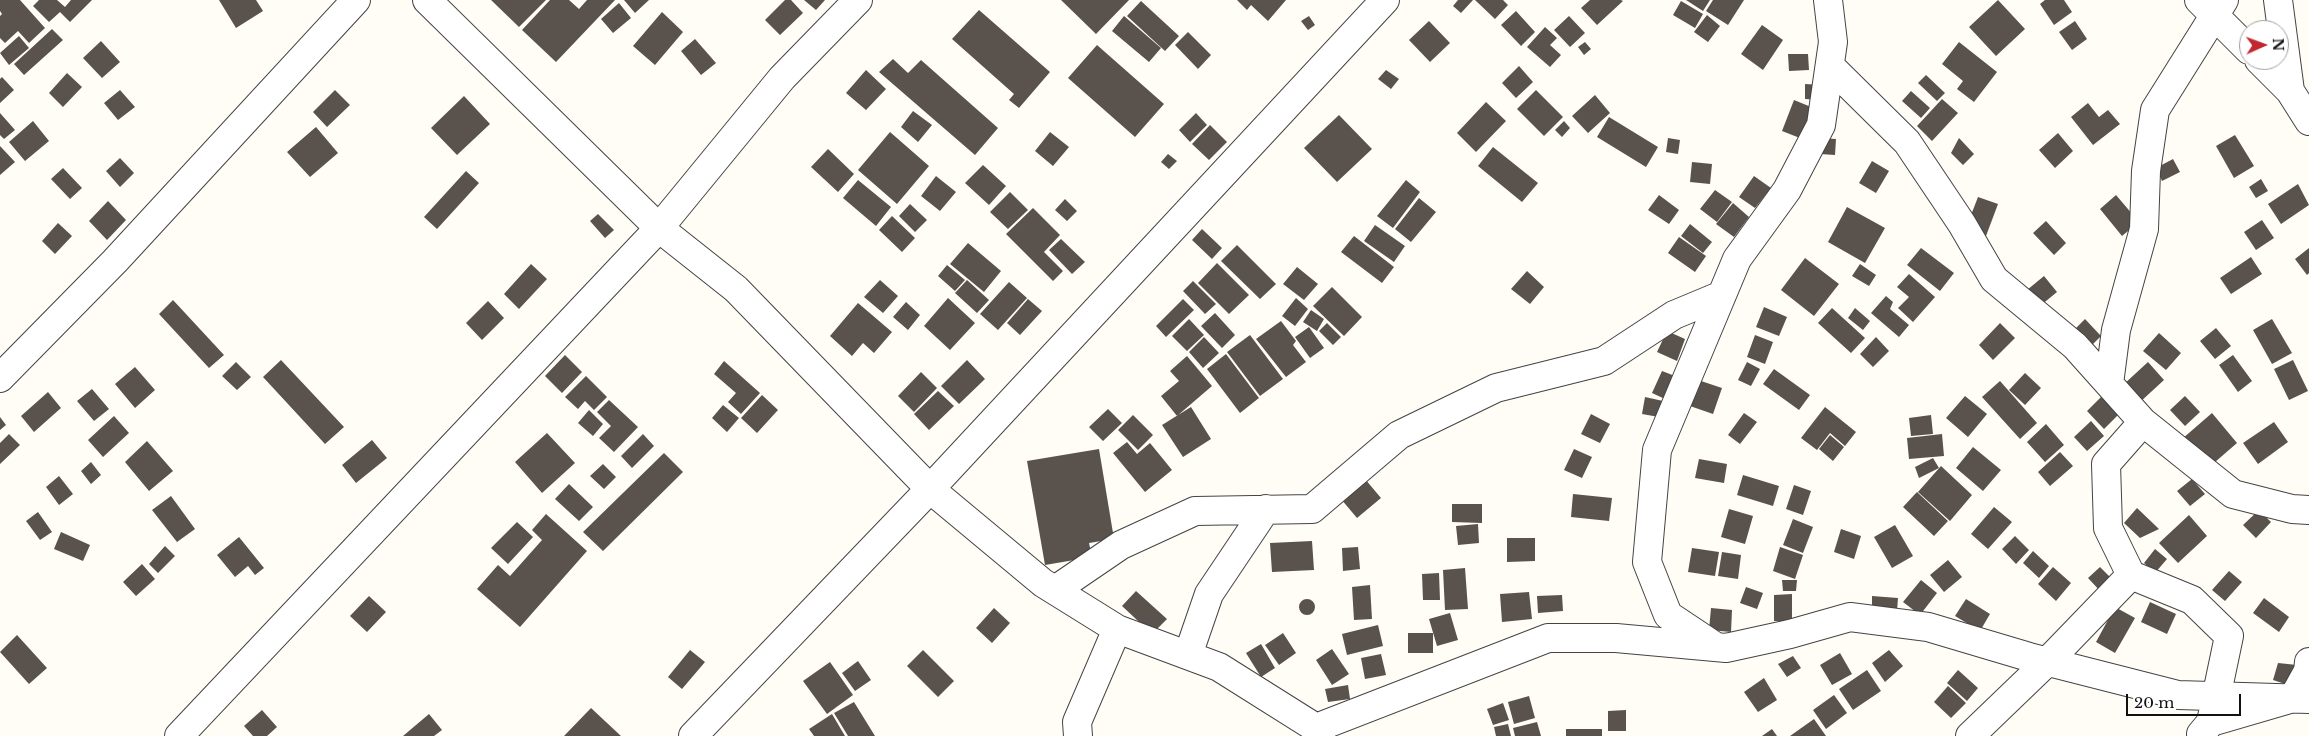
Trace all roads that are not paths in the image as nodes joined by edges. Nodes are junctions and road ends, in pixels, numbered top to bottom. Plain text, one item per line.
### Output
1 (356, 0) edge
2 (427, 0) edge
3 (858, 0) edge
4 (1385, 0) edge
5 (1828, 0) edge
6 (2278, 0) edge
7 (2213, 5) edge
8 (2239, 38) edge
9 (1830, 66) junction
10 (2269, 70) edge
11 (2290, 91) junction
12 (2309, 121) edge
13 (659, 228) junction
14 (1722, 294) junction
15 (0, 378) edge
16 (2110, 384) junction
17 (2143, 422) junction
18 (930, 489) junction
19 (1266, 509) junction
20 (2309, 510) edge
21 (2131, 575) junction
22 (1055, 590) junction
23 (1117, 629) junction
24 (1715, 646) junction
25 (1188, 655) junction
26 (2047, 662) junction
27 (2309, 662) edge
28 (2218, 696) junction
29 (2301, 698) edge
30 (2205, 729) edge
31 (1319, 732) edge
32 (180, 736) edge
33 (693, 736) edge
34 (1078, 736) edge
35 (1970, 736) edge

1 - 15 street
2 - 13 street
3 - 13 street
4 - 18 street
5 - 9 street
6 - 11 street
7 - 8 street
7 - 16 street
9 - 14 street
9 - 16 street
10 - 11 street
11 - 12 street
13 - 18 street
13 - 32 street
14 - 19 street
14 - 24 street
16 - 17 street
17 - 20 street
17 - 21 street
18 - 22 street
18 - 33 street
19 - 22 street
19 - 25 street
21 - 26 street
21 - 28 street
22 - 23 street
23 - 25 street
23 - 34 street
24 - 26 street
24 - 31 street
25 - 31 street
26 - 28 street
26 - 35 street
27 - 29 street
28 - 29 street
28 - 30 street
29 - 30 street

